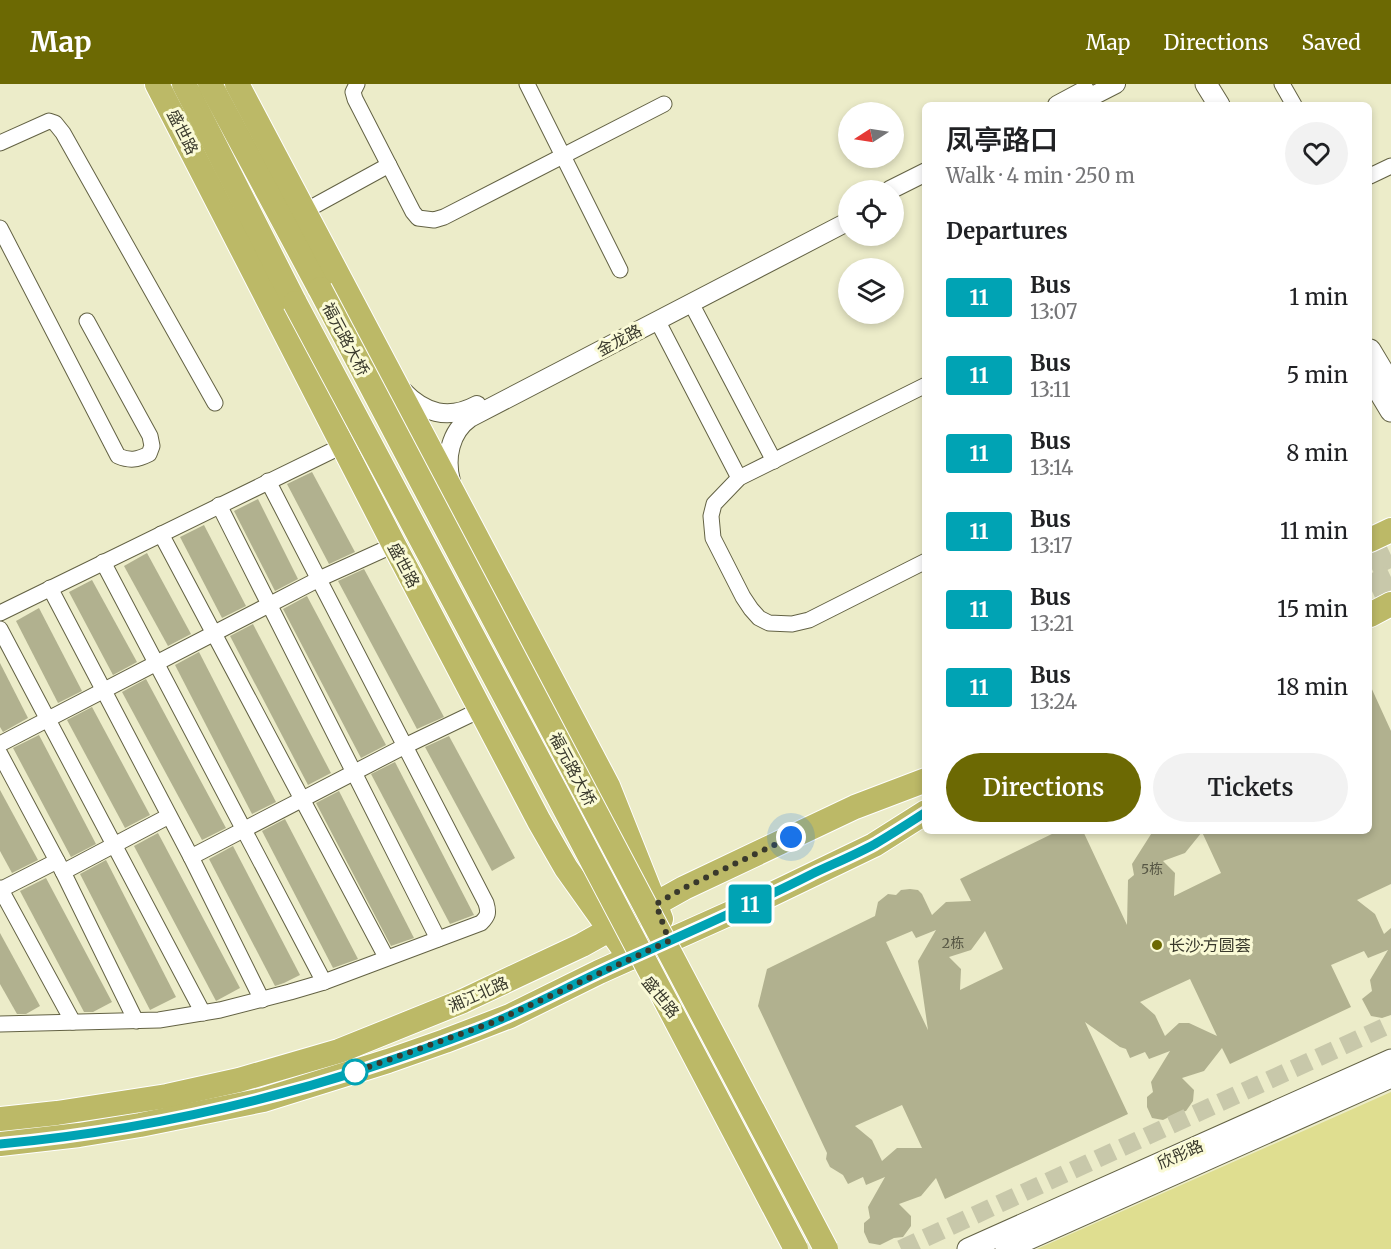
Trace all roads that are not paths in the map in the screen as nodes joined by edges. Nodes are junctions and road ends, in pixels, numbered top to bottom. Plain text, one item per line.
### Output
1 (184, 84) edge
2 (210, 84) edge
3 (236, 84) edge
4 (357, 84) edge
5 (528, 84) edge
6 (1097, 84) edge
7 (1116, 84) edge
8 (1190, 84) edge
9 (1206, 84) edge
10 (1282, 84) edge
11 (163, 94) edge
12 (1062, 102) edge
13 (1081, 102) edge
14 (1201, 102) edge
15 (1217, 102) edge
16 (1292, 102) edge
17 (664, 104) dead end
18 (0, 143) edge
19 (563, 156) junction
20 (389, 165) junction
21 (1391, 166) edge
22 (922, 174) edge
23 (1372, 175) edge
24 (904, 183) edge
25 (922, 183) edge
26 (904, 193) edge
27 (304, 211) junction
28 (838, 218) edge
29 (838, 227) edge
30 (0, 228) edge
31 (620, 270) dead end
32 (320, 289) junction
33 (295, 303) junction
34 (691, 303) junction
35 (657, 320) junction
36 (87, 321) dead end
37 (1372, 353) edge
38 (1372, 379) edge
39 (397, 385) junction
40 (1391, 385) edge
41 (922, 387) edge
42 (215, 403) dead end
43 (1391, 411) edge
44 (344, 446) junction
45 (774, 461) junction
46 (739, 478) junction
47 (268, 481) junction
48 (457, 500) junction
49 (219, 505) junction
50 (1391, 530) edge
51 (161, 534) junction
52 (1372, 539) edge
53 (393, 544) junction
54 (103, 562) junction
55 (922, 563) edge
56 (319, 579) junction
57 (50, 588) junction
58 (1391, 604) edge
59 (269, 605) junction
60 (0, 613) edge
61 (1372, 614) edge
62 (0, 629) edge
63 (214, 634) junction
64 (156, 663) junction
65 (103, 690) junction
66 (480, 710) junction
67 (48, 719) junction
68 (0, 744) edge
69 (405, 746) junction
70 (0, 754) edge
71 (922, 765) edge
72 (354, 772) junction
73 (922, 782) edge
74 (302, 799) junction
75 (855, 807) junction
76 (922, 815) edge
77 (169, 816) junction
78 (922, 827) edge
79 (244, 829) junction
80 (114, 845) junction
81 (874, 845) junction
82 (191, 856) junction
83 (60, 866) junction
84 (0, 889) edge
85 (656, 904) junction
86 (608, 930) junction
87 (438, 939) junction
88 (669, 941) junction
89 (386, 957) junction
90 (630, 958) junction
91 (324, 982) junction
92 (262, 1000) junction
93 (203, 1013) junction
94 (136, 1021) junction
95 (73, 1022) junction
96 (0, 1024) edge
97 (1391, 1060) edge
98 (1391, 1077) edge
99 (0, 1119) edge
100 (0, 1143) edge
101 (802, 1240) edge
102 (815, 1249) edge
103 (826, 1249) edge
104 (968, 1249) edge
105 (1006, 1249) edge

1 - 33 main road
2 - 32 main road
3 - 27 main road, 盛世路
3 - 32 main road
4 - 20 street
5 - 19 street
6 - 12 street
7 - 13 street
8 - 14 main road
9 - 15 main road
10 - 16 street
11 - 33 main road
11 - 44 main road, 盛世路
17 - 19 street
18 - 42 street
19 - 20 street
19 - 31 street
20 - 27 street
21 - 23 street
22 - 24 street
25 - 26 street
27 - 39 main road, 盛世路
28 - 39 street, 金龙路
29 - 34 street, 金龙路
30 - 36 street
32 - 103 main road, 福元路大桥, bridge
33 - 101 main road, 福元路大桥, bridge
34 - 35 street, 金龙路
34 - 45 street
35 - 46 street
35 - 48 street, 金龙路
37 - 40 main road
38 - 43 main road
39 - 48 main road, 盛世路
41 - 45 street
44 - 47 street
44 - 53 main road, 盛世路
45 - 46 street
46 - 55 street
47 - 49 street
47 - 56 street
48 - 85 main road, 盛世路
49 - 51 street
49 - 59 street
50 - 52 main road
51 - 54 street
51 - 63 street
53 - 56 street
53 - 66 main road, 盛世路
54 - 57 street
54 - 64 street
56 - 59 street
56 - 69 street
57 - 60 street
57 - 65 street
58 - 61 main road
59 - 63 street
59 - 72 street
62 - 67 street
63 - 64 street
63 - 74 street
64 - 65 street
64 - 79 street
65 - 67 street
65 - 77 street
66 - 69 street
66 - 86 main road, 盛世路
67 - 68 street
67 - 80 street
69 - 72 street
69 - 87 street
70 - 83 street
71 - 75 main road
72 - 74 street
72 - 87 street
73 - 75 main road, 湘江北路
74 - 79 street
74 - 89 street
75 - 85 main road, 湘江北路
76 - 81 main road, 湘江北路
77 - 80 street
77 - 82 street
78 - 81 main road
79 - 82 street
79 - 91 street
80 - 83 street
80 - 93 street
81 - 88 main road, 湘江北路
82 - 92 street
83 - 84 street
83 - 94 street
84 - 95 street
85 - 86 main road, 湘江北路
85 - 88 main road, 盛世路
86 - 90 main road, 盛世路
86 - 99 main road, 湘江北路
87 - 89 street
88 - 90 main road, 湘江北路
88 - 90 main road, 盛世路
89 - 91 street
90 - 100 main road, 湘江北路
91 - 92 street
92 - 93 street
93 - 94 street
94 - 95 street
95 - 96 street
97 - 104 main road, 欣彤路
98 - 105 main road, 欣彤路
101 - 102 main road

